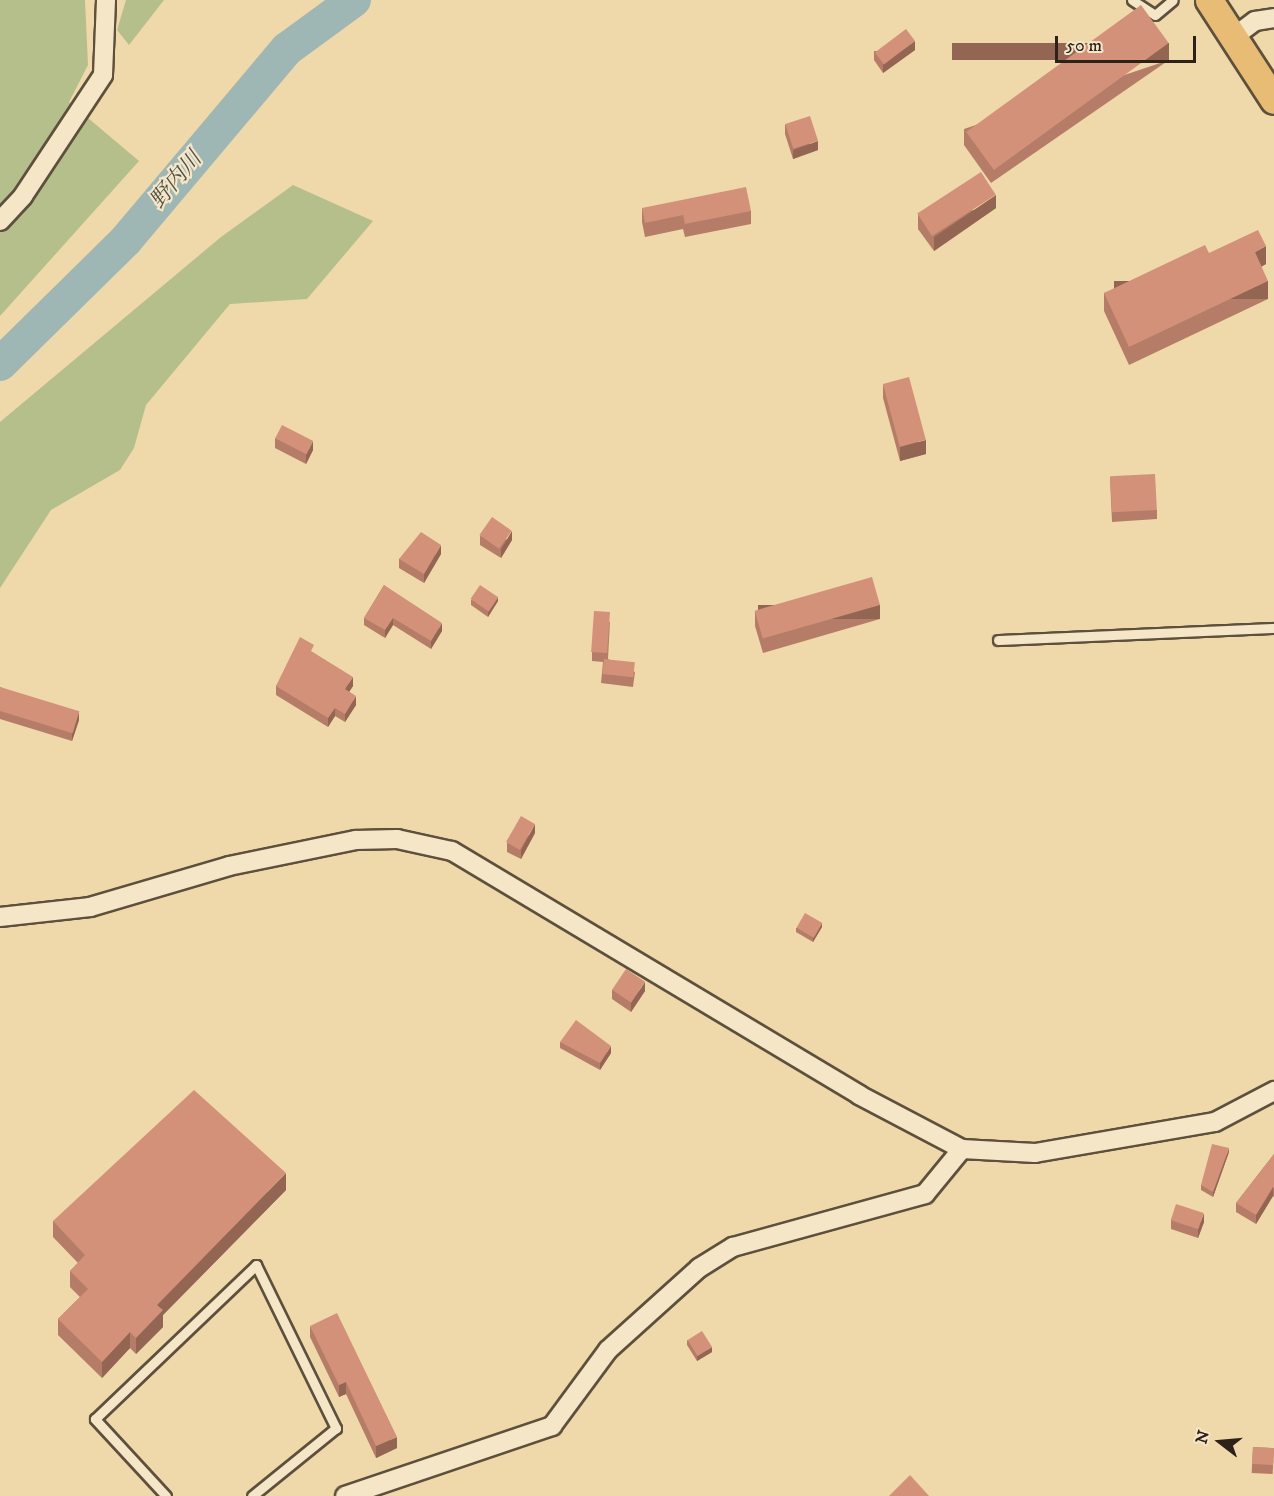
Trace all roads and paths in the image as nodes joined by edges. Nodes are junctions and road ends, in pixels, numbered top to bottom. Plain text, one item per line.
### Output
1 (106, 0) edge
2 (1132, 0) edge
3 (1173, 0) edge
4 (1209, 0) edge
5 (1274, 18) edge
6 (1235, 36) junction
7 (1274, 100) edge
8 (0, 221) edge
9 (1274, 628) edge
10 (998, 640) dead end
11 (0, 917) edge
12 (1274, 1091) edge
13 (963, 1149) junction
14 (166, 1496) edge
15 (252, 1496) edge
16 (345, 1496) edge

1 - 8 street
2 - 3 lane
4 - 6 main road
5 - 6 street
6 - 7 main road
9 - 10 lane
11 - 13 street
12 - 13 street
13 - 16 street
14 - 15 lane

